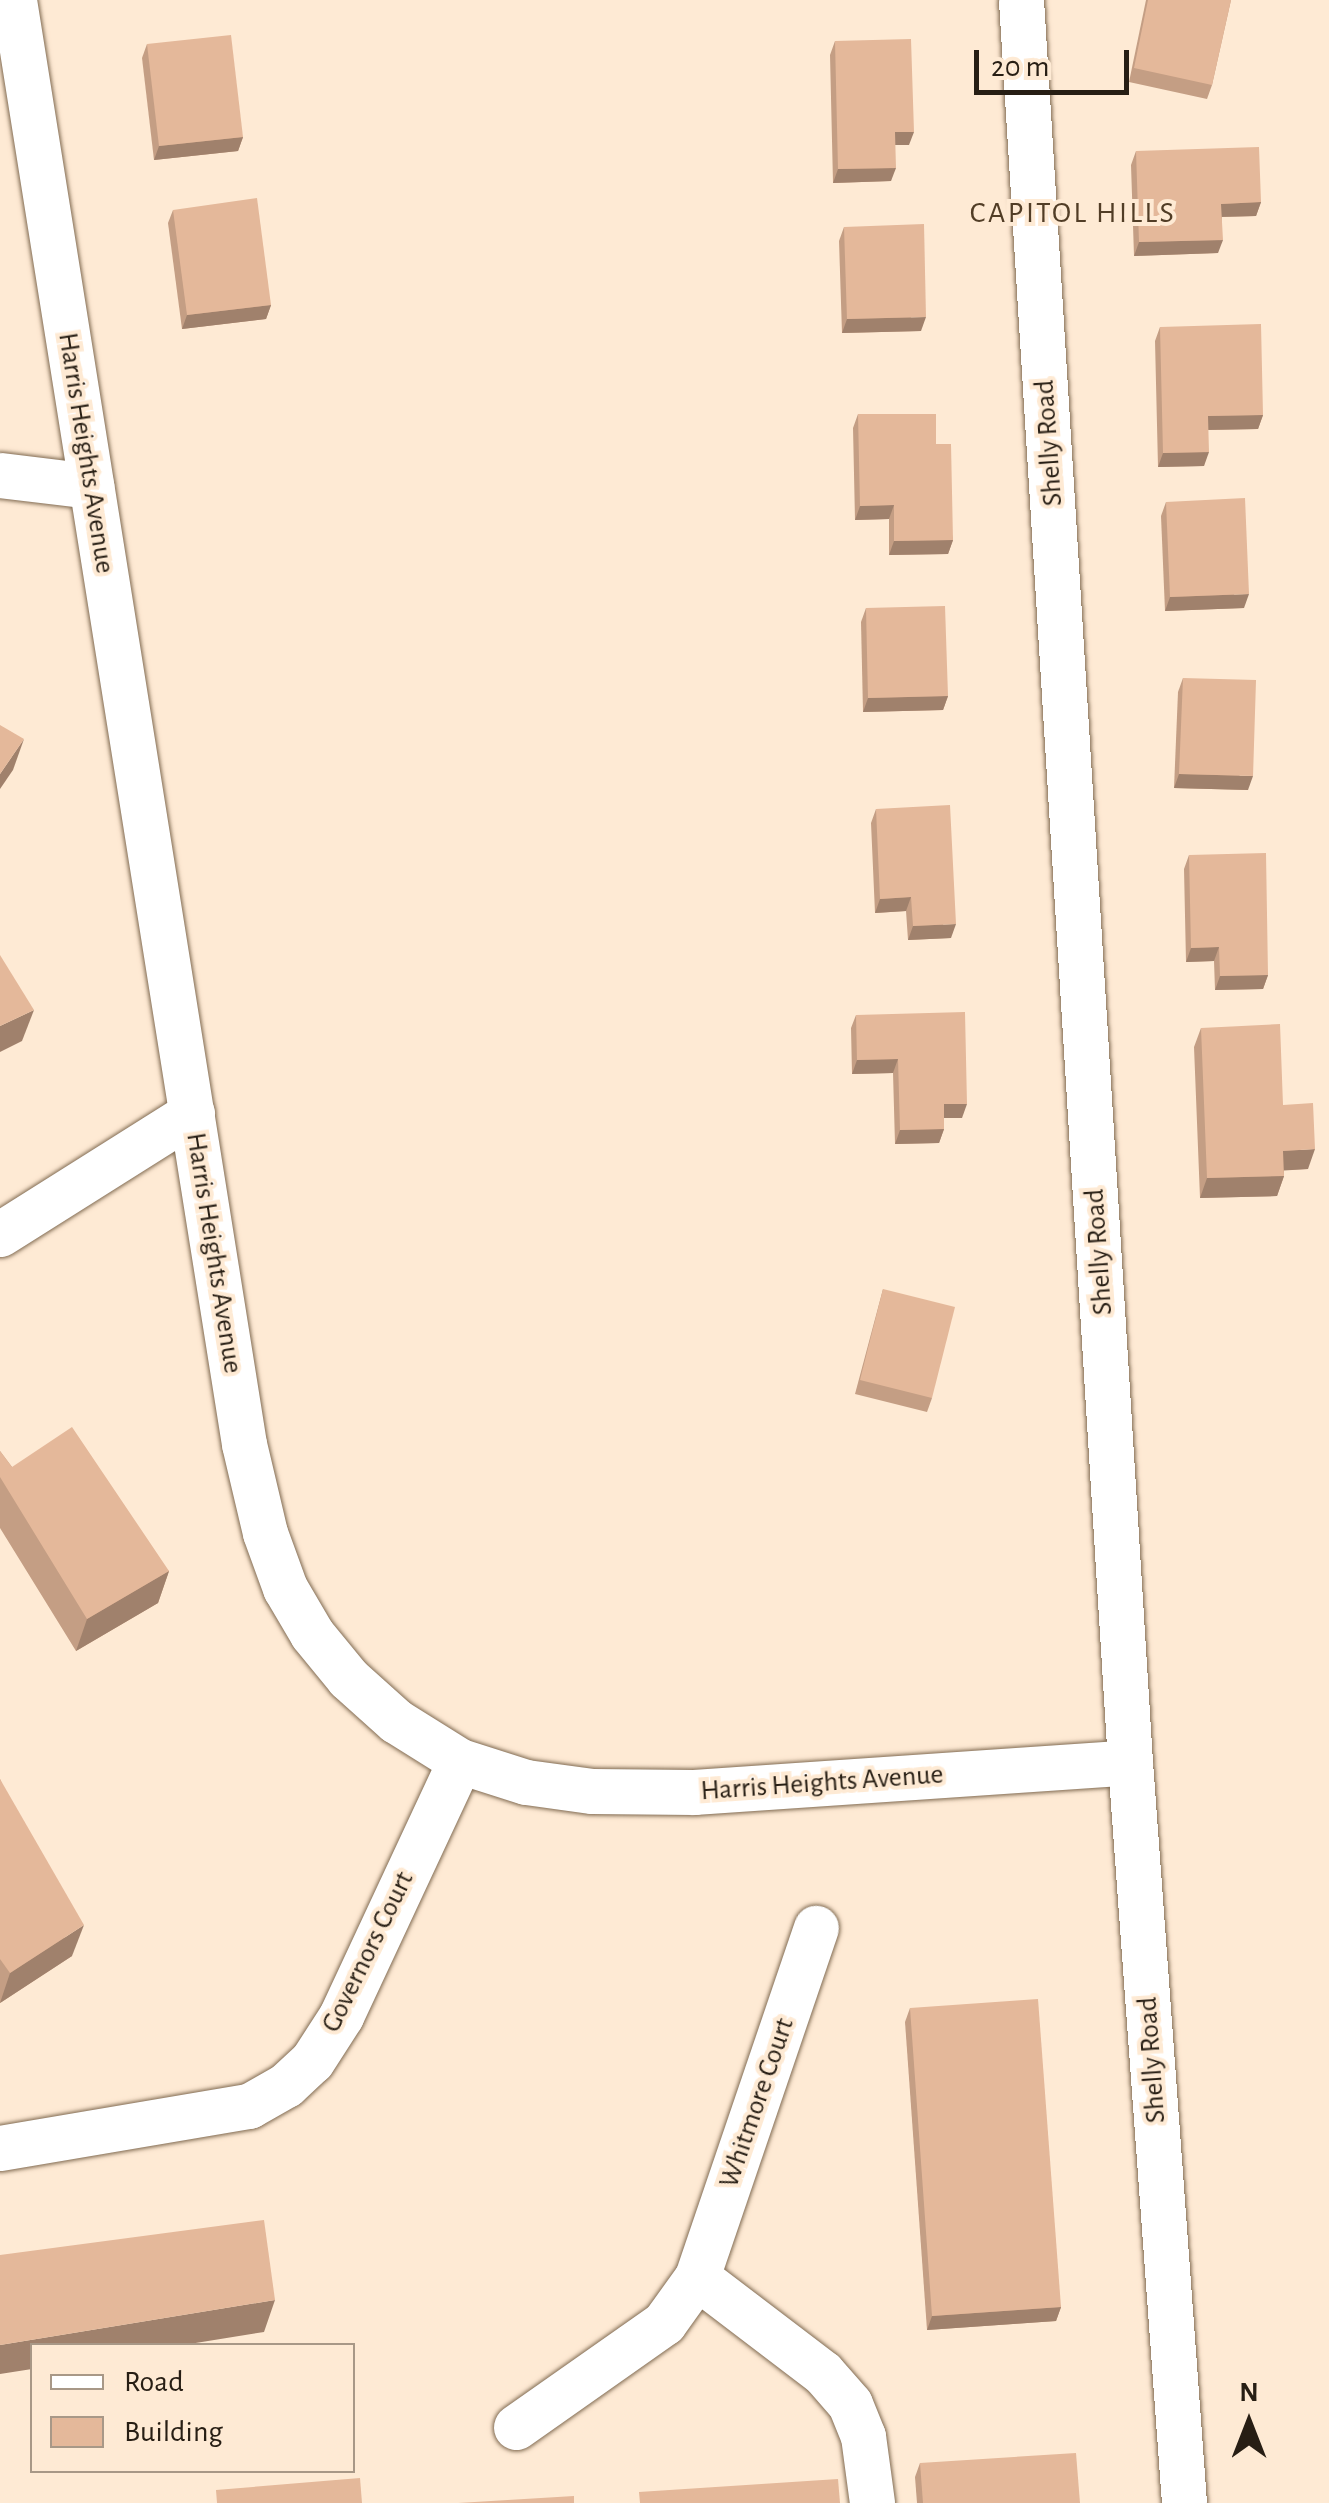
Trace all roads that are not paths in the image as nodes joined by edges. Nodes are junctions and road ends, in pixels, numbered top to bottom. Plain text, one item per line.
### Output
1 (14, 0) edge
2 (1021, 0) edge
3 (0, 475) edge
4 (91, 486) junction
5 (192, 1113) junction
6 (0, 1234) edge
7 (460, 1760) junction
8 (1130, 1762) junction
9 (816, 1928) dead end
10 (0, 2148) edge
11 (696, 2277) junction
12 (516, 2427) dead end
13 (872, 2503) edge
14 (1184, 2503) edge

1 - 4 street, Harris Heights Avenue
2 - 8 street, Shelly Road
3 - 4 street
4 - 5 street, Harris Heights Avenue
5 - 6 street
5 - 7 street, Harris Heights Avenue
7 - 8 street, Harris Heights Avenue
7 - 10 street, Governors Court
8 - 14 street, Shelly Road
9 - 11 street, Whitmore Court
11 - 12 street, Whitmore Court
11 - 13 street

